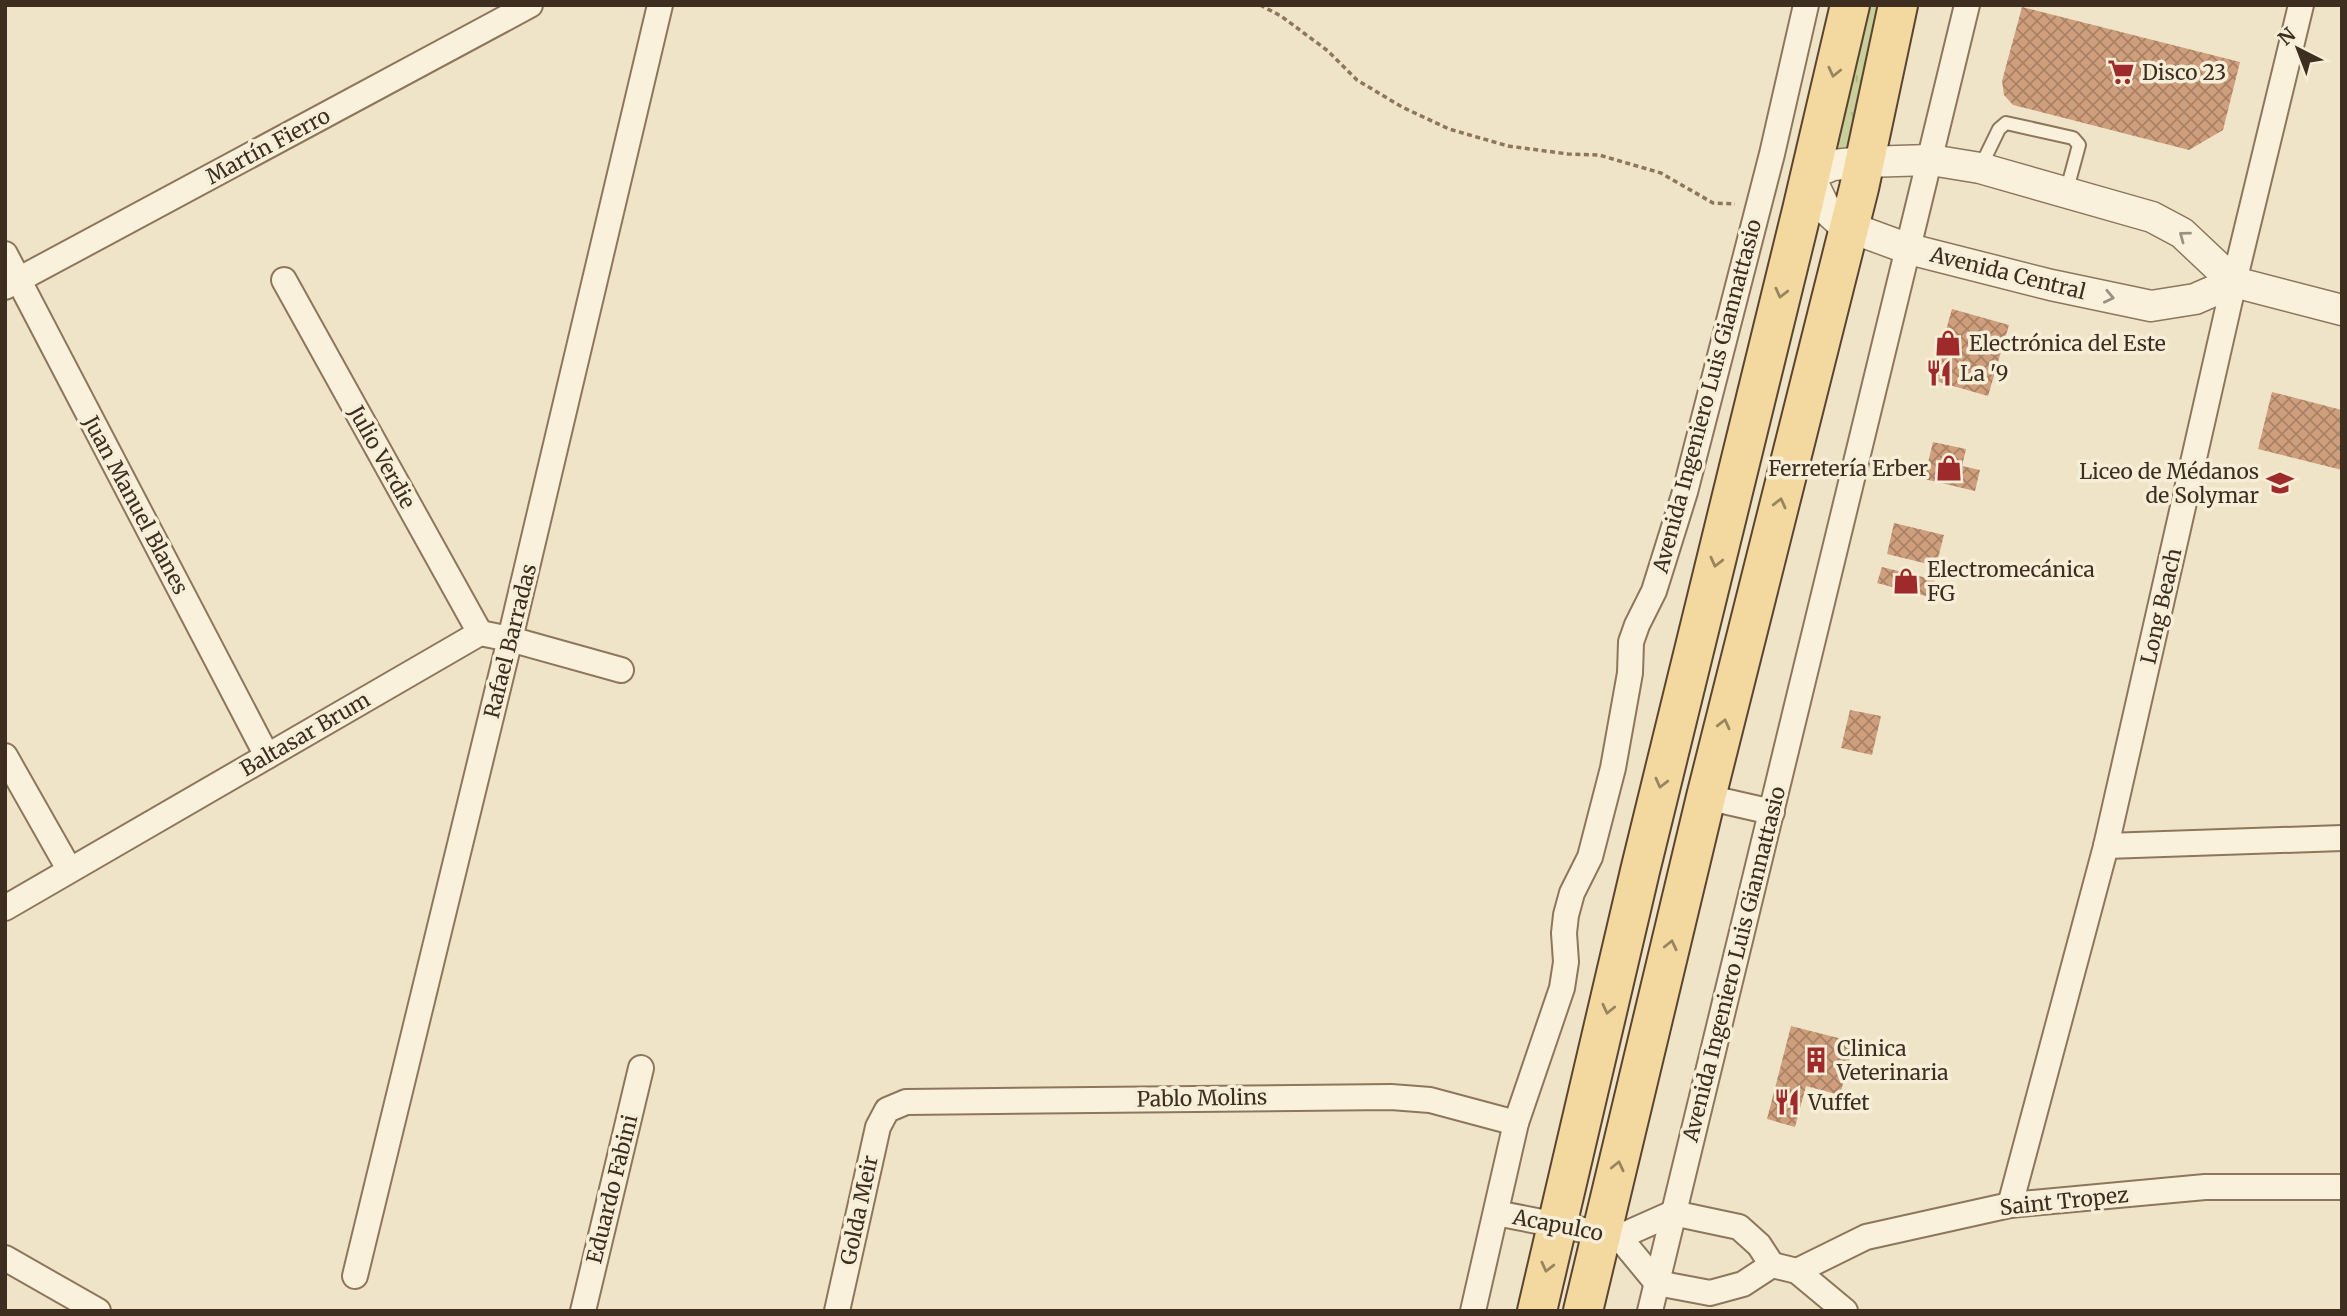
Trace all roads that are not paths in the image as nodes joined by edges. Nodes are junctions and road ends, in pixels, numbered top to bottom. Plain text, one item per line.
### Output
1 (530, 5) edge
2 (660, 5) edge
3 (1806, 5) edge
4 (1850, 5) edge
5 (1898, 5) edge
6 (1967, 5) edge
7 (2301, 5) edge
8 (1772, 154) junction
9 (1931, 160) junction
10 (1864, 162) junction
11 (1980, 168) junction
12 (1809, 175) junction
13 (2066, 193) junction
14 (1849, 227) junction
15 (1909, 249) junction
16 (5, 254) edge
17 (284, 280) dead end
18 (2234, 282) junction
19 (12, 284) edge
20 (2342, 310) edge
21 (480, 634) junction
22 (510, 639) junction
23 (621, 670) dead end
24 (5, 756) edge
25 (267, 756) junction
26 (1706, 797) junction
27 (1772, 812) junction
28 (2342, 838) edge
29 (2106, 846) junction
30 (69, 869) junction
31 (5, 908) edge
32 (641, 1068) dead end
33 (887, 1110) joint
34 (1516, 1124) junction
35 (2342, 1187) edge
36 (2010, 1205) junction
37 (1496, 1213) junction
38 (1674, 1213) junction
39 (1558, 1224) junction
40 (1611, 1235) junction
41 (5, 1258) edge
42 (1773, 1265) junction
43 (1797, 1271) junction
44 (355, 1276) dead end
45 (1657, 1283) junction
46 (844, 1309) edge
47 (98, 1311) edge
48 (583, 1311) edge
49 (1473, 1311) edge
50 (1537, 1311) edge
51 (1583, 1311) edge
52 (1650, 1311) edge
53 (1845, 1311) edge

1 - 19 street, Martín Fierro
2 - 22 street, Rafael Barradas
3 - 8 street, Avenida Ingeniero Luis Giannattasio
4 -> 12 main road, Avenida Ingeniero Luis Giannattasio
5 - 10 main road
6 - 9 street, Avenida Ingeniero Luis Giannattasio
7 - 18 street, Long Beach
8 - 12 street
8 - 34 street, Avenida Ingeniero Luis Giannattasio
9 - 10 street
9 - 11 street
9 - 15 street, Avenida Ingeniero Luis Giannattasio
10 - 12 street
10 - 14 main road
11 - 13 street
11 - 13 lane
12 - 14 street, Avenida Central
12 -> 39 main road, Avenida Ingeniero Luis Giannattasio
18 -> 13 street
14 - 15 street, Avenida Central
26 -> 14 main road
15 -> 18 street, Avenida Central
15 - 27 street, Avenida Ingeniero Luis Giannattasio
16 - 19 street, Juan Manuel Blanes
17 - 21 street, Julio Verdie
18 - 20 street
18 - 29 street, Long Beach
19 - 25 street, Juan Manuel Blanes
21 - 22 street
21 - 25 street, Baltasar Brum
22 - 23 street
22 - 44 street, Rafael Barradas
24 - 30 street
25 - 30 street, Baltasar Brum
26 - 27 street
40 -> 26 main road
27 - 38 street, Avenida Ingeniero Luis Giannattasio
28 - 29 street
29 - 36 street, Long Beach
30 - 31 street, Baltasar Brum
32 - 48 street, Eduardo Fabini
33 - 34 street, Pablo Molins
33 - 46 street, Golda Meir
34 - 37 street, Avenida Ingeniero Luis Giannattasio
35 - 36 street, Saint Tropez
36 - 43 street, Saint Tropez
37 - 39 street, Acapulco
37 - 49 street, Avenida Ingeniero Luis Giannattasio
38 - 40 street, Acapulco
38 - 42 street
38 - 45 street, Avenida Ingeniero Luis Giannattasio
39 - 40 street, Acapulco
39 -> 50 main road, Avenida Ingeniero Luis Giannattasio
40 - 45 street, Acapulco
40 - 51 main road
41 - 47 street
42 - 43 street
42 - 45 street
43 - 53 street
45 - 52 street, Avenida Ingeniero Luis Giannattasio

